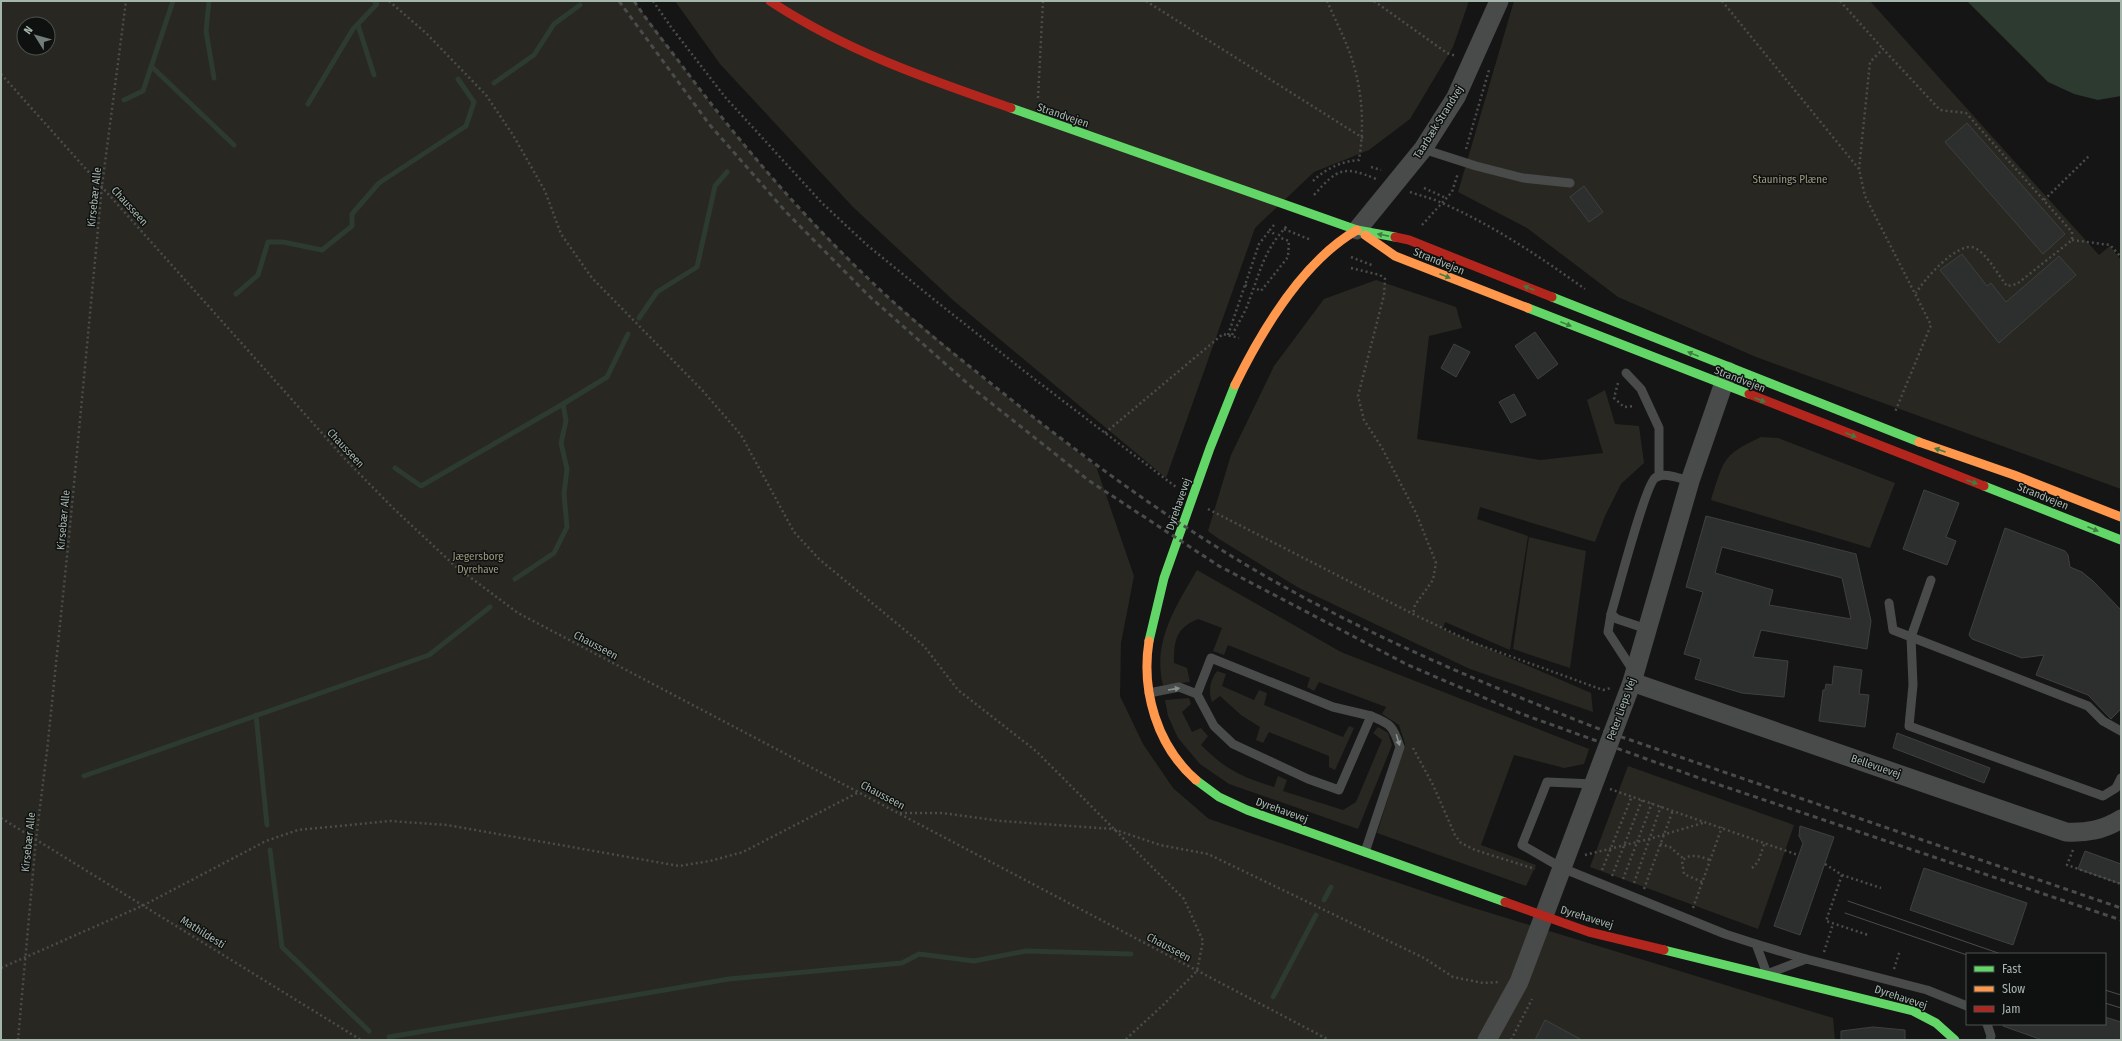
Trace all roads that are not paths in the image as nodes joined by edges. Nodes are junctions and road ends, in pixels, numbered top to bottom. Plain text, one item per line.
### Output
1 (770, 1) edge
2 (1499, 1) edge
3 (1423, 149) junction
4 (1570, 183) dead end
5 (1357, 230) junction
6 (1623, 376) road end
7 (1726, 377) junction
8 (1659, 476) junction
9 (1690, 481) junction
10 (2010, 485) junction
11 (2121, 517) edge
12 (2121, 540) edge
13 (1931, 580) dead end
14 (1889, 603) dead end
15 (1611, 614) junction
16 (1647, 629) junction
17 (1911, 638) junction
18 (1633, 677) junction
19 (1149, 694) junction
20 (1197, 694) junction
21 (1371, 716) junction
22 (2121, 731) edge
23 (2121, 778) edge
24 (1594, 784) junction
25 (2118, 790) edge
26 (2121, 819) edge
27 (1364, 852) junction
28 (1562, 870) junction
29 (1756, 944) junction
30 (1806, 959) junction
31 (1767, 974) junction
32 (1966, 1006) edge
33 (1988, 1025) edge
34 (1487, 1040) edge
35 (1955, 1040) edge
36 (1990, 1040) edge

1 - 5 main road, Strandvejen
2 - 3 street, Taarbæk Strandvej
3 - 4 lane
3 - 5 street, Taarbæk Strandvej
7 -> 5 main road, Strandvejen
5 -> 7 main road, Strandvejen
5 - 19 main road, Dyrehavevej
6 - 8 lane
7 - 9 street, Peter Lieps Vej
10 -> 7 main road, Strandvejen
7 -> 10 main road, Strandvejen
8 - 9 lane
8 - 15 lane
9 - 16 street, Peter Lieps Vej
10 - 11 main road, Strandvejen
10 -> 12 main road, Strandvejen
13 - 17 lane
14 - 17 lane
15 - 16 lane
15 - 18 lane
16 - 18 street, Peter Lieps Vej
17 - 22 lane
17 - 25 lane
18 - 24 street, Peter Lieps Vej
18 - 26 street, Bellevuevej
19 -> 20 lane
19 - 27 main road, Dyrehavevej
20 - 21 lane
20 - 21 lane
21 -> 27 lane
23 - 25 lane
24 - 28 street, Peter Lieps Vej
24 - 28 lane
27 - 31 main road, Dyrehavevej
28 - 29 lane
28 - 34 street, Peter Lieps Vej
29 - 30 lane
29 - 31 lane
30 - 31 lane
30 - 32 lane
31 - 35 main road, Dyrehavevej
33 - 36 lane

